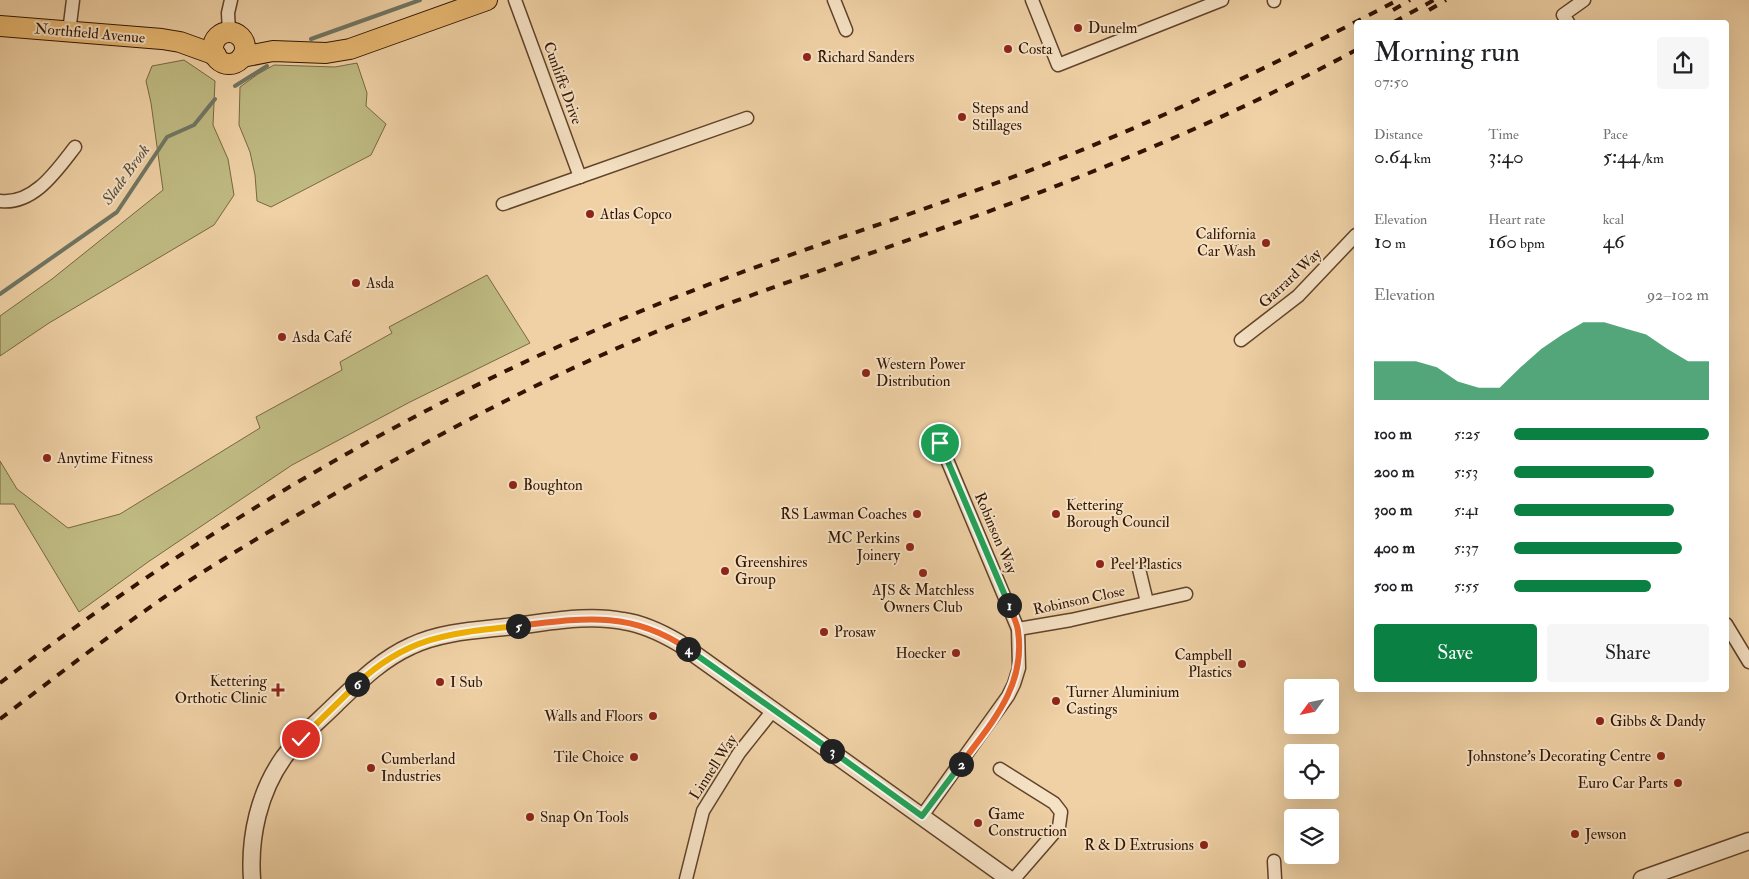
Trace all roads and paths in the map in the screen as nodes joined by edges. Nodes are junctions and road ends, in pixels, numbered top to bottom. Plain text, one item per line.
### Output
1 (73, 0) edge
2 (231, 0) edge
3 (487, 0) edge
4 (515, 0) edge
5 (834, 0) edge
6 (1032, 0) edge
7 (1222, 0) edge
8 (1584, 0) edge
9 (1567, 20) edge
10 (0, 26) edge
11 (846, 30) dead end
12 (69, 32) junction
13 (229, 45) junction
14 (747, 118) dead end
15 (76, 147) dead end
16 (580, 177) junction
17 (0, 201) edge
18 (503, 204) dead end
19 (1354, 237) edge
20 (1241, 340) dead end
21 (940, 443) dead end
22 (1139, 569) dead end
23 (1186, 594) dead end
24 (1147, 602) junction
25 (1018, 629) junction
26 (1729, 629) edge
27 (1749, 662) edge
28 (774, 709) junction
29 (1000, 769) dead end
30 (922, 816) junction
31 (1749, 841) edge
32 (1274, 861) dead end
33 (252, 879) edge
34 (686, 879) edge
35 (1009, 879) edge
36 (1014, 879) edge
37 (1274, 879) edge
38 (1642, 879) edge

1 - 12 street
2 - 13 street
3 - 13 main road, Northfield Avenue
4 - 16 street, Cunliffe Drive
5 - 11 street
6 - 7 street
8 - 9 street
10 - 12 main road, Northfield Avenue
12 - 13 main road, Northfield Avenue
14 - 16 street
15 - 17 street
16 - 18 street
19 - 20 street, Garrard Way
21 - 25 street, Robinson Way
22 - 24 street, Robinson Close
23 - 24 street, Robinson Close
24 - 25 street, Robinson Close
25 - 30 street, Robinson Way
26 - 27 street
28 - 30 street
28 - 33 street
28 - 34 street, Linnell Way
29 - 36 street
30 - 35 street
31 - 38 street
32 - 37 street

